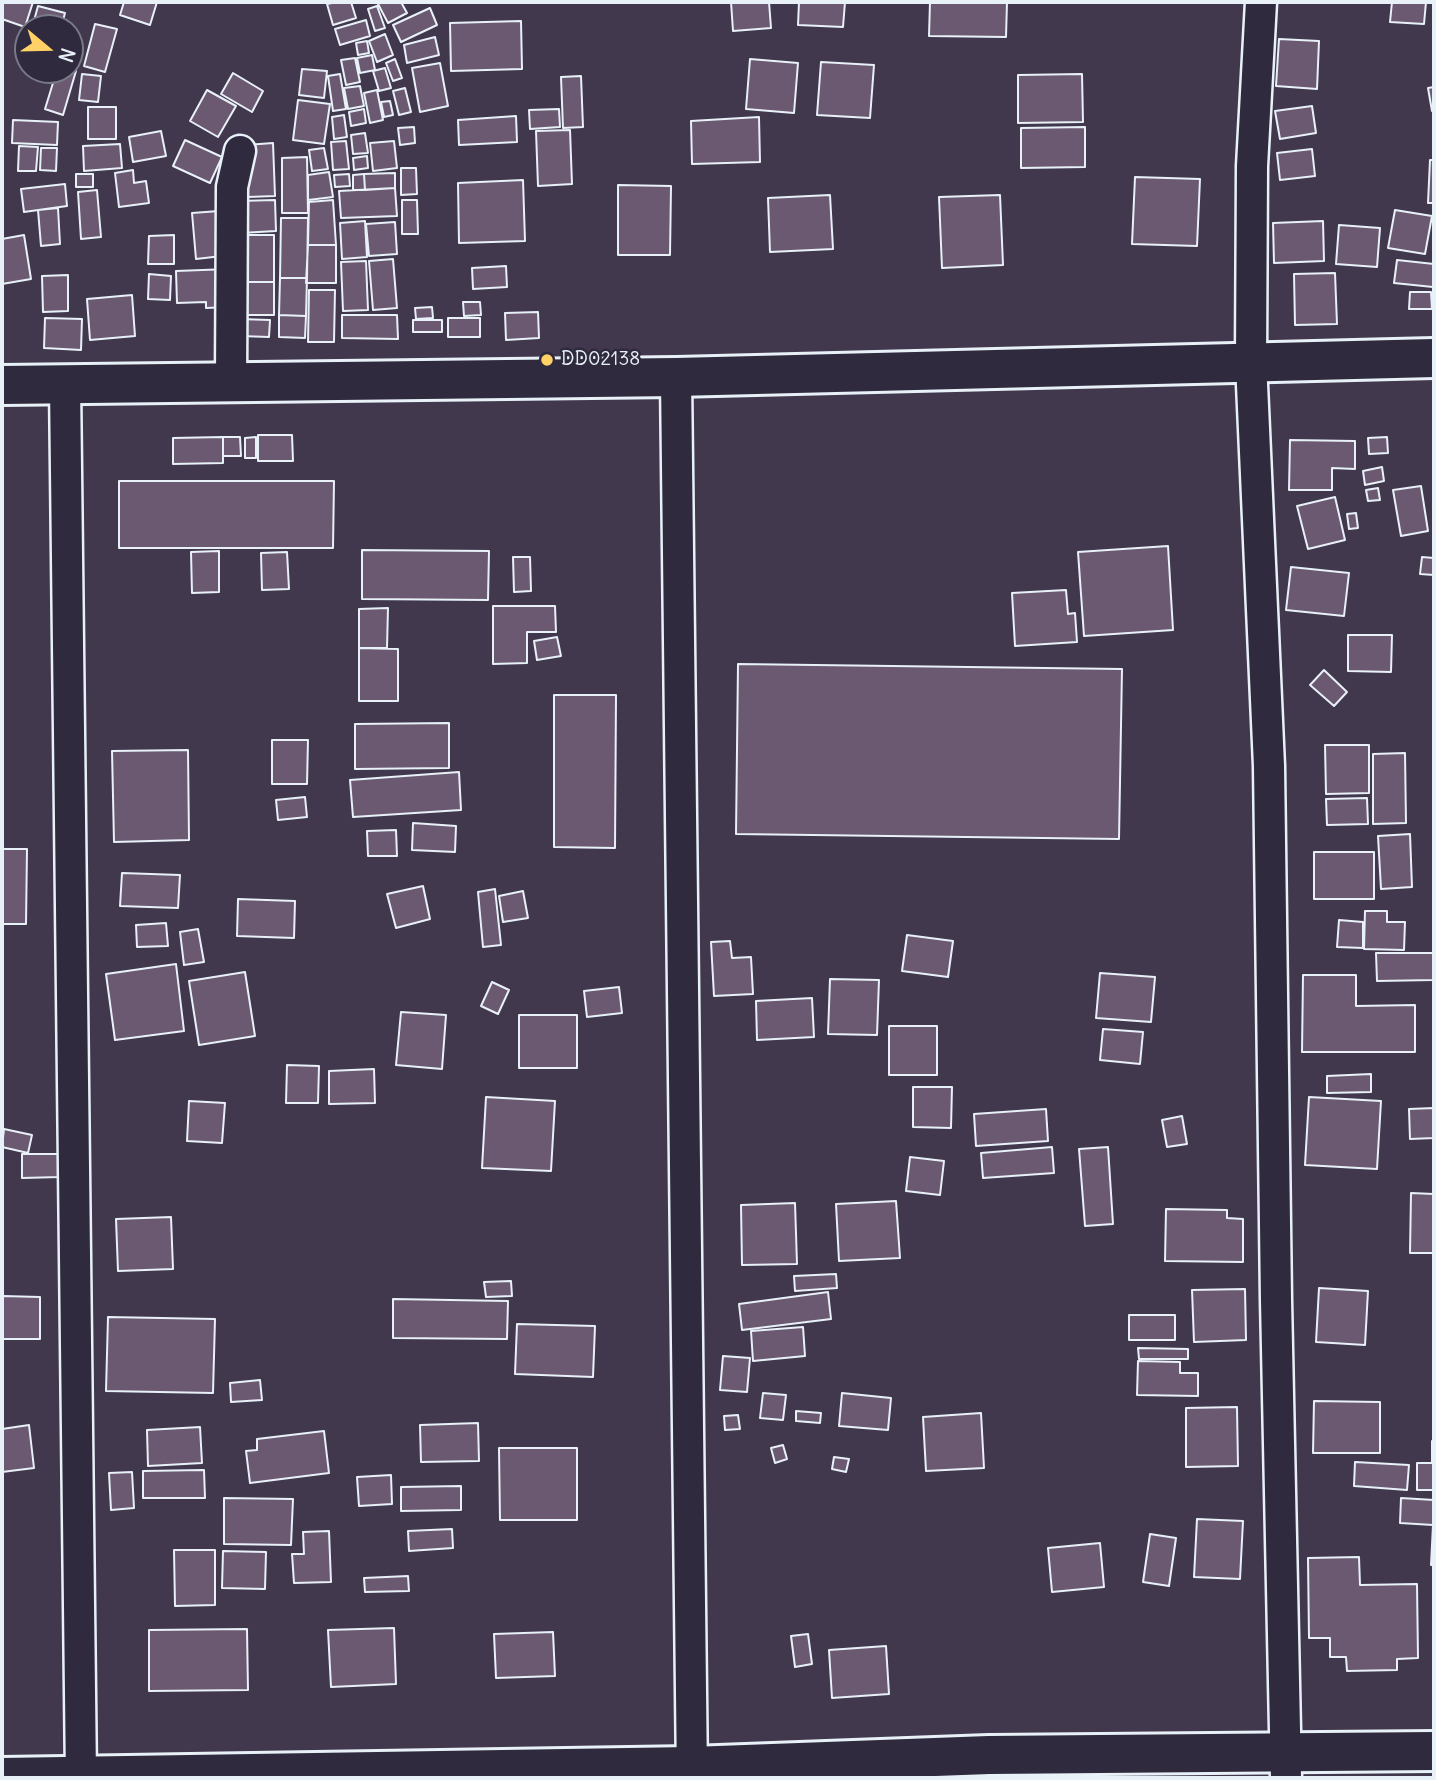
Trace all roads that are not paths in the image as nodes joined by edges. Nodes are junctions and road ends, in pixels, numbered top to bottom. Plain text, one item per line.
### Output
1 (1261, 2) edge
2 (240, 151) dead end
3 (1434, 358) edge
4 (1251, 362) junction
5 (676, 377) junction
6 (231, 382) junction
7 (65, 383) junction
8 (2, 385) edge
9 (1434, 1751) edge
10 (1286, 1765) edge
11 (692, 1772) edge
12 (2, 1777) edge
13 (81, 1777) edge

1 - 4 street
2 - 6 street
3 - 4 main road
4 - 5 main road
4 - 10 street
5 - 6 main road
5 - 11 street
6 - 7 main road
7 - 8 main road
7 - 13 street
9 - 10 main road
10 - 11 main road
11 - 13 main road
12 - 13 main road

